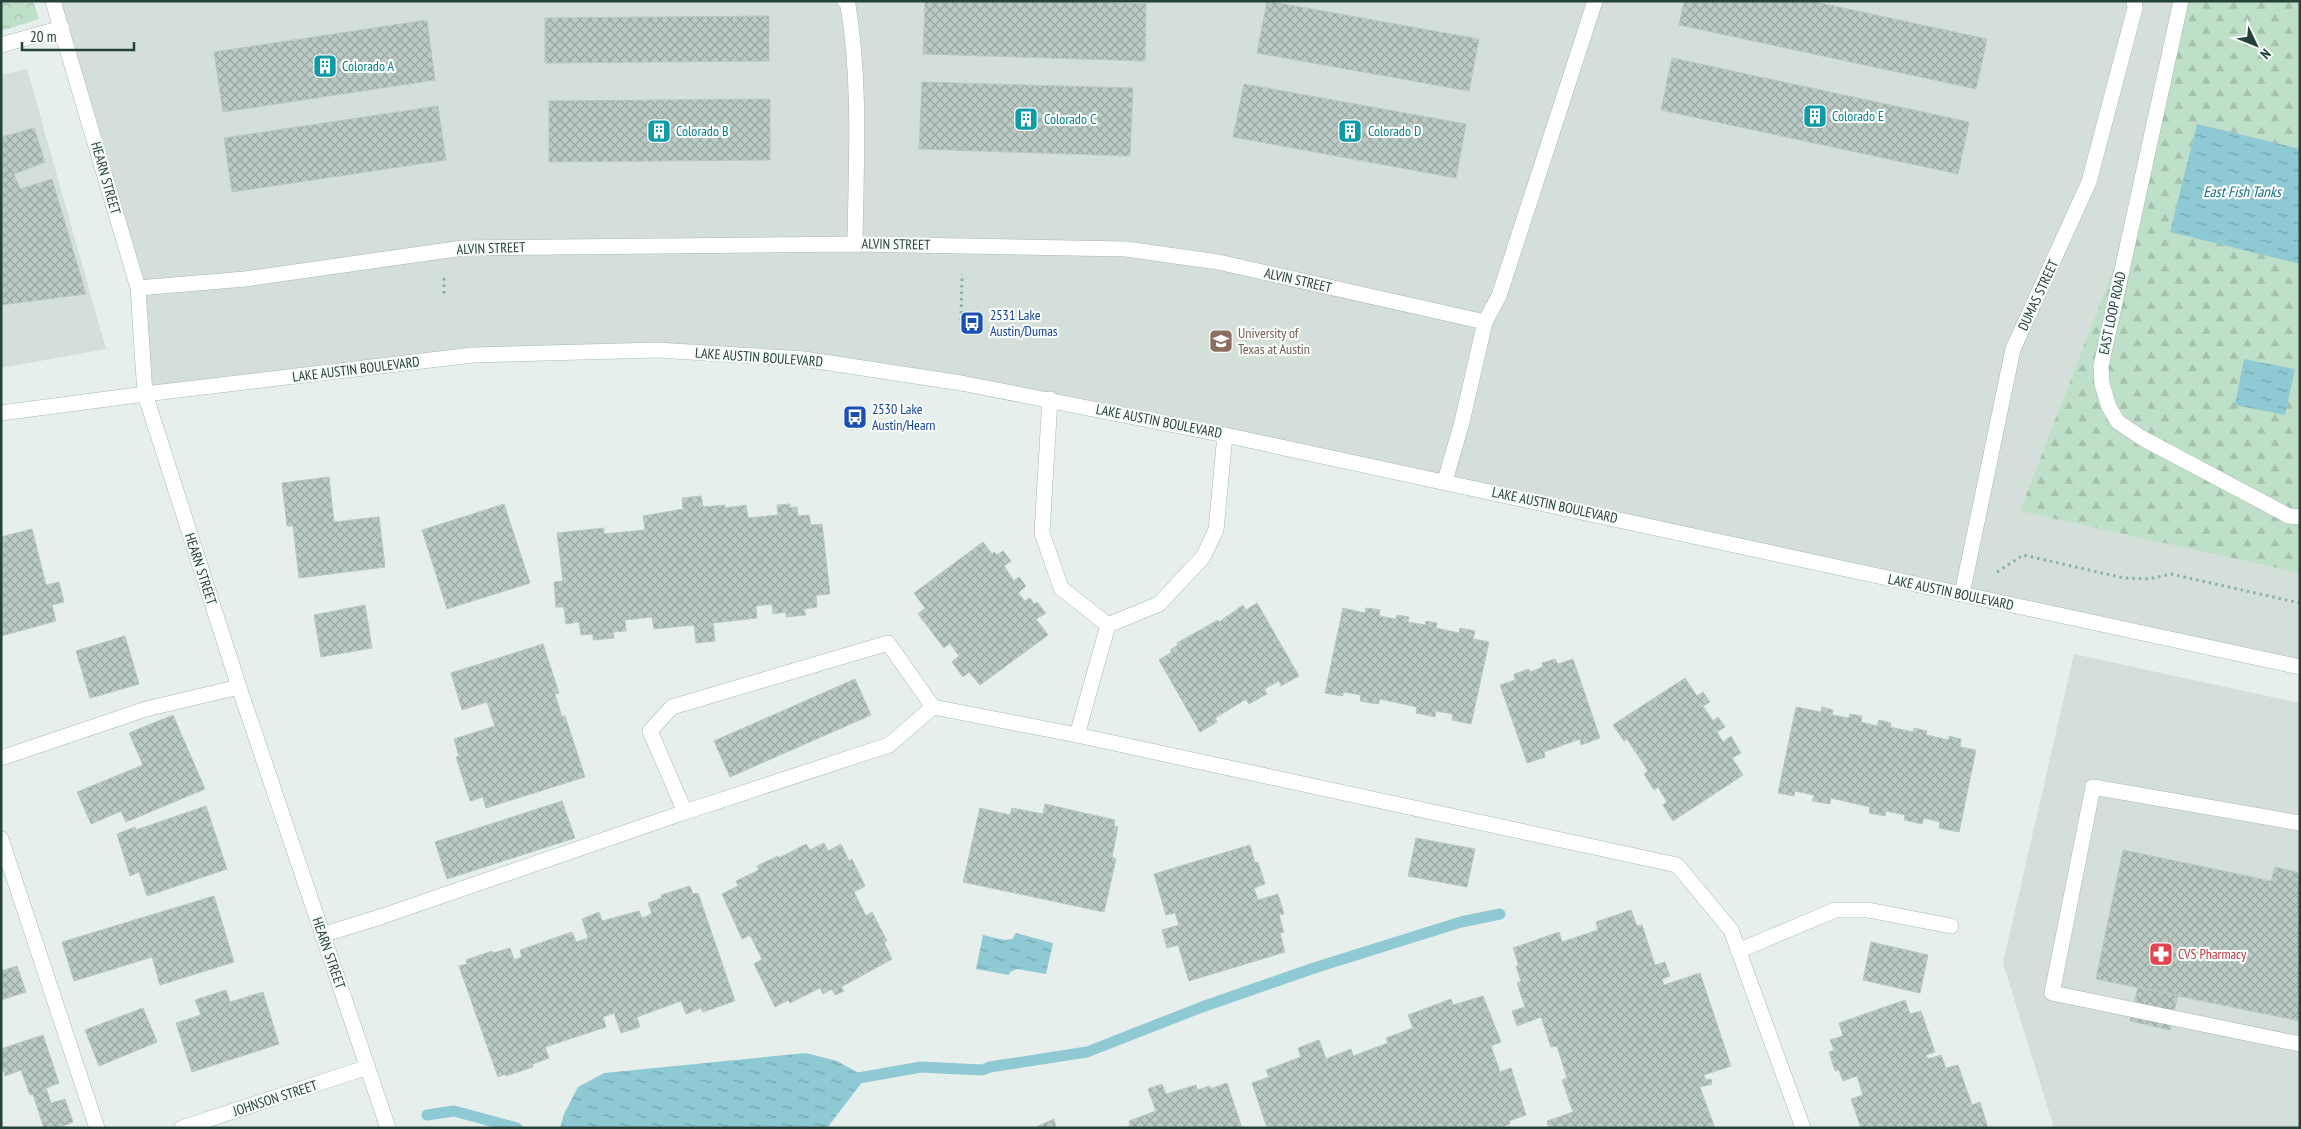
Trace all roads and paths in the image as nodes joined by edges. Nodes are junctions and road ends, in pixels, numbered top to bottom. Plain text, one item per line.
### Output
1 (53, 1) edge
2 (845, 1) edge
3 (1594, 1) edge
4 (2134, 1) edge
5 (2181, 1) edge
6 (62, 28) junction
7 (1, 45) edge
8 (855, 244) junction
9 (962, 266) dead end
10 (444, 272) dead end
11 (138, 288) junction
12 (444, 296) dead end
13 (961, 320) dead end
14 (1484, 322) junction
15 (145, 394) junction
16 (1050, 400) junction
17 (1, 413) edge
18 (1225, 435) junction
19 (1445, 481) junction
20 (2300, 517) edge
21 (1962, 594) junction
22 (2300, 603) edge
23 (1108, 626) junction
24 (2300, 667) edge
25 (239, 687) junction
26 (933, 707) junction
27 (1077, 734) junction
28 (1, 758) edge
29 (685, 812) junction
30 (2300, 824) edge
31 (1, 839) edge
32 (1951, 926) dead end
33 (322, 935) junction
34 (1738, 951) junction
35 (2300, 1044) edge
36 (368, 1067) junction
37 (97, 1128) edge
38 (182, 1128) edge
39 (388, 1128) edge
40 (1803, 1128) edge

1 - 6 street, HEARN STREET
2 - 8 street
3 - 14 street
4 - 21 street, DUMAS STREET
5 - 20 street, EAST LOOP ROAD
6 - 7 street
6 - 11 street, HEARN STREET
8 - 11 street, ALVIN STREET
8 - 14 street, ALVIN STREET
9 - 13 path
10 - 12 path
11 - 15 street, HEARN STREET
14 - 19 street
15 - 16 street, LAKE AUSTIN BOULEVARD
15 - 17 street, LAKE AUSTIN BOULEVARD
15 - 25 street, HEARN STREET
16 - 18 street, LAKE AUSTIN BOULEVARD
16 - 23 street
18 - 19 street, LAKE AUSTIN BOULEVARD
18 - 23 street
19 - 21 street, LAKE AUSTIN BOULEVARD
21 - 22 path
21 - 24 street, LAKE AUSTIN BOULEVARD
23 - 27 street
25 - 28 street
25 - 33 street, HEARN STREET
26 - 27 street
26 - 29 street
26 - 29 street
27 - 34 street
29 - 33 street
30 - 35 street
31 - 37 street
32 - 34 street
33 - 36 street, HEARN STREET
34 - 40 street
36 - 38 street, JOHNSON STREET
36 - 39 street, HEARN STREET

